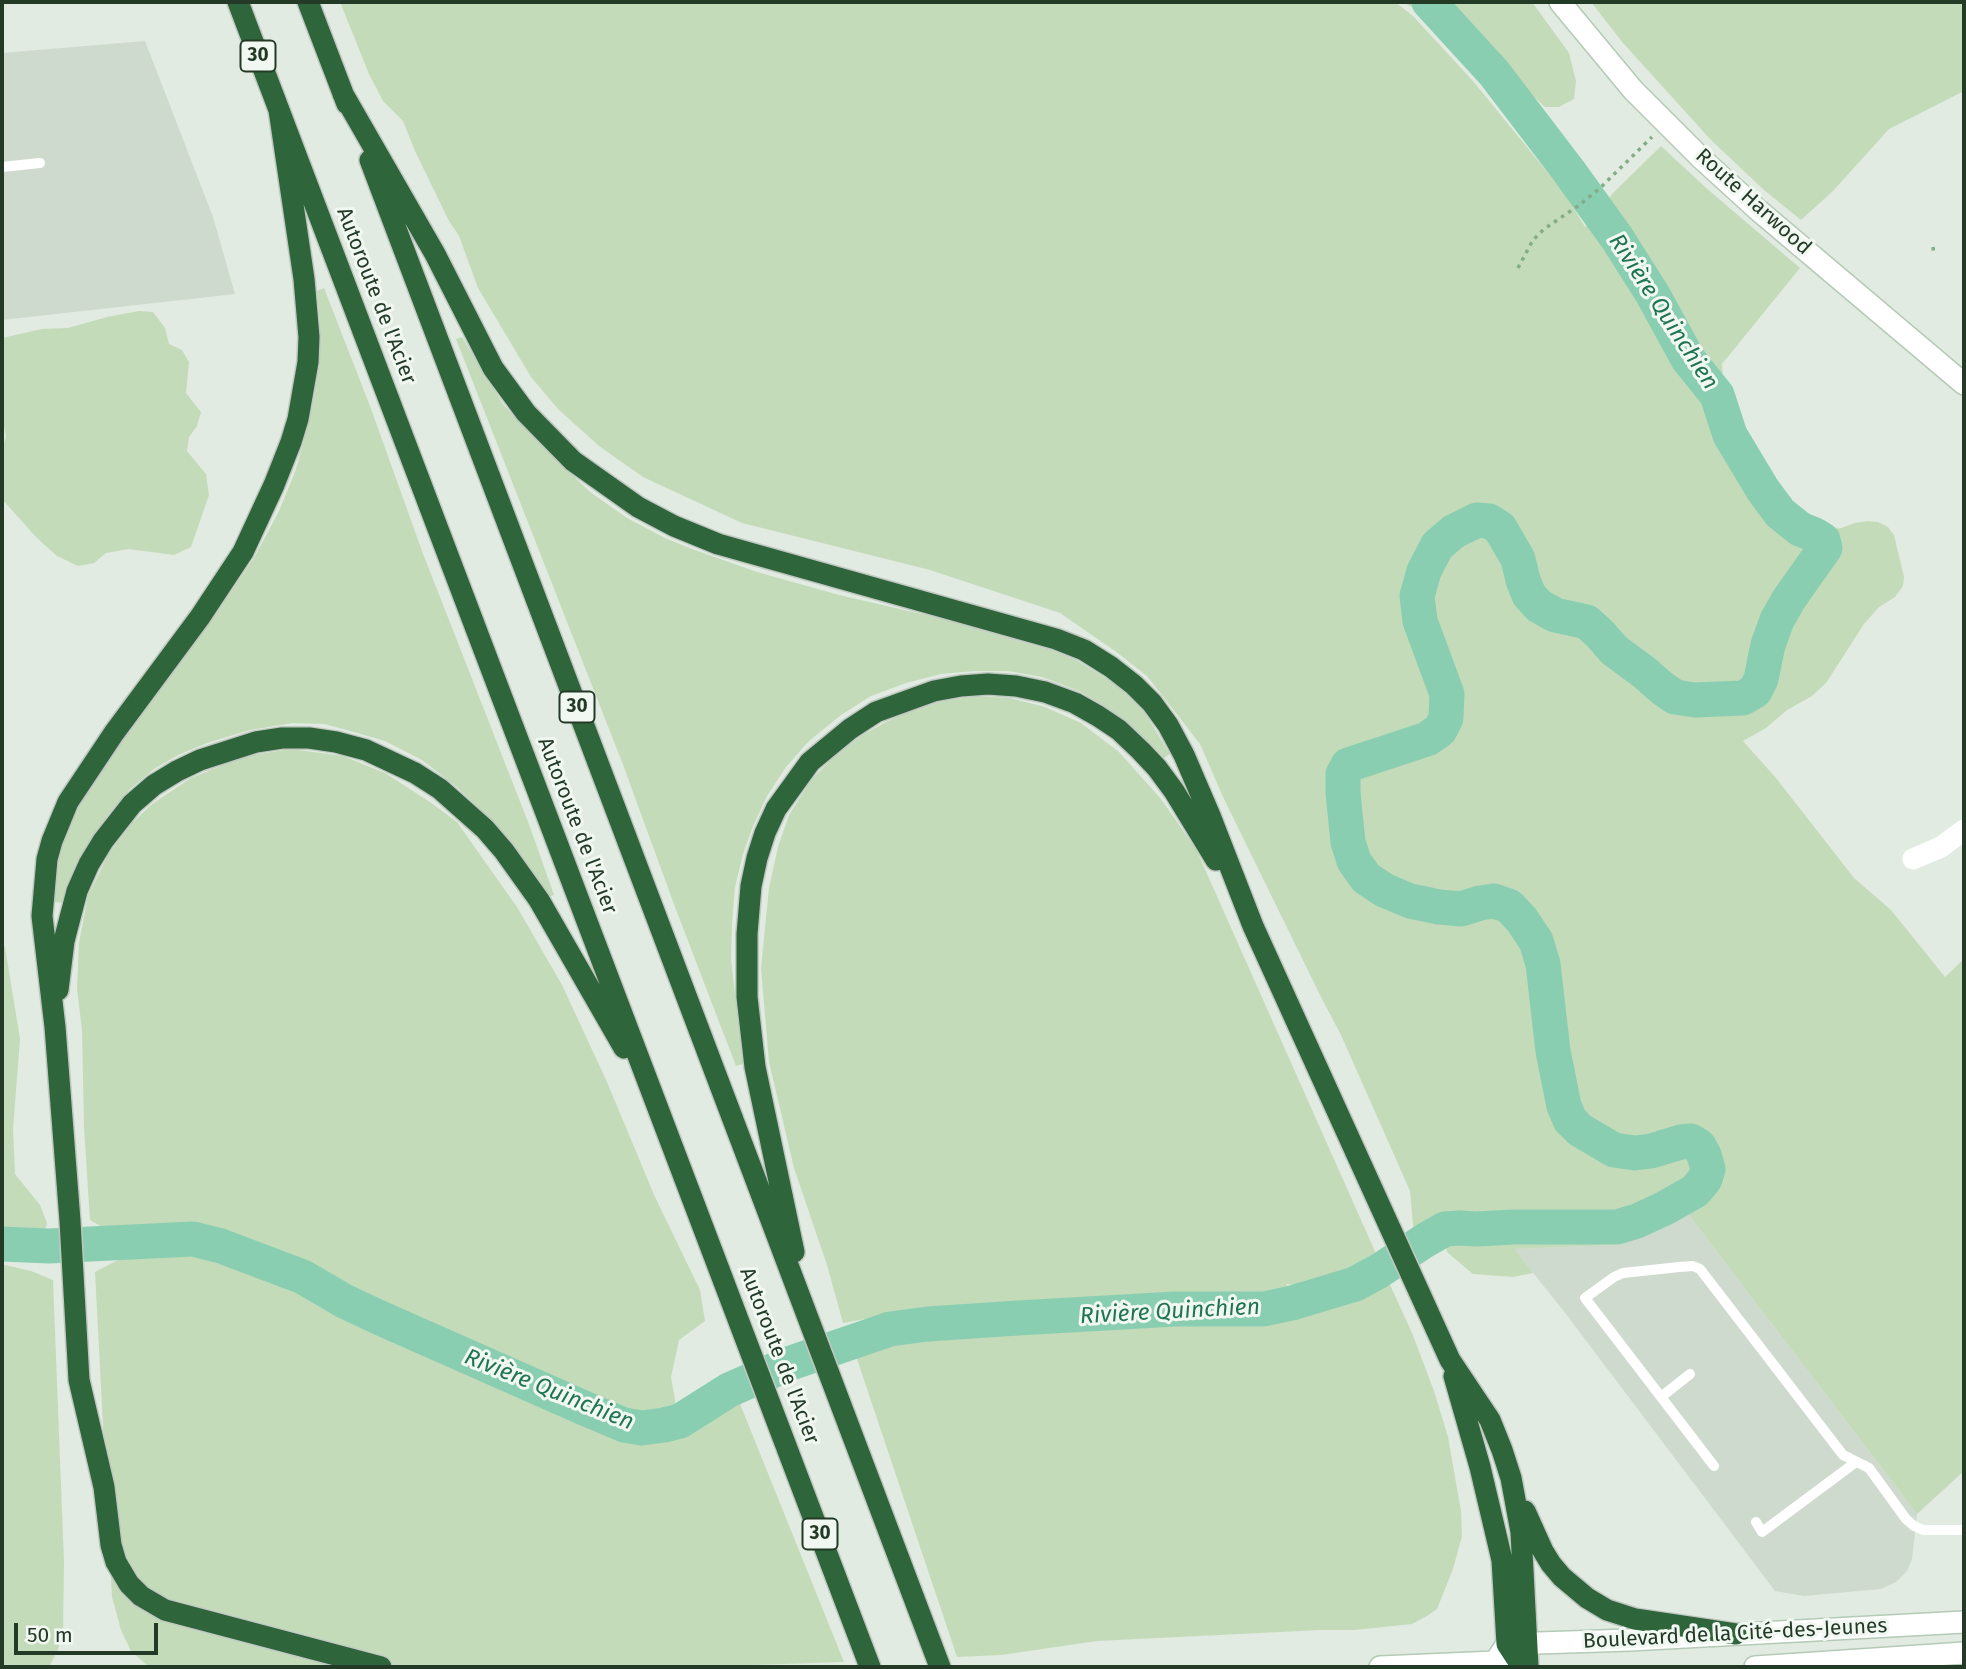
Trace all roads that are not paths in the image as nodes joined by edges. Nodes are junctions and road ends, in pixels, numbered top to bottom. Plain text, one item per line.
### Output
1 (237, 2) edge
2 (308, 2) edge
3 (1560, 2) edge
4 (343, 94) junction
5 (279, 110) junction
6 (40, 163) dead end
7 (2, 167) edge
8 (1964, 384) edge
9 (1964, 830) edge
10 (1913, 859) dead end
11 (1253, 926) junction
12 (55, 1027) junction
13 (655, 1101) junction
14 (812, 1328) junction
15 (1450, 1360) junction
16 (1690, 1374) dead end
17 (1661, 1397) junction
18 (1856, 1462) junction
19 (1714, 1466) dead end
20 (1511, 1478) junction
21 (1756, 1522) dead end
22 (1964, 1530) edge
23 (1964, 1622) edge
24 (1736, 1634) junction
25 (1964, 1653) edge
26 (1509, 1654) edge
27 (381, 1667) edge
28 (870, 1667) edge
29 (940, 1667) edge
30 (1380, 1667) edge
31 (1522, 1667) edge
32 (1528, 1667) edge
33 (1755, 1667) edge

1 - 5 highway, Autoroute de l'Acier / 30
2 - 4 highway, Autoroute de l'Acier / 30
3 - 8 main road, Route Harwood
4 - 11 highway
4 - 14 highway, Autoroute de l'Acier / 30
5 - 12 highway
5 - 13 highway, Autoroute de l'Acier / 30
6 - 7 lane
9 - 10 main road
11 - 14 highway
11 - 15 highway
12 - 13 highway
12 - 27 highway
13 - 28 highway, Autoroute de l'Acier / 30
14 - 29 highway, Autoroute de l'Acier / 30
15 - 20 highway
15 - 26 highway
16 - 17 lane
17 - 18 lane
17 - 19 lane
18 - 21 lane
18 - 22 lane
20 - 24 highway
20 - 26 highway
23 - 24 main road, Boulevard de la Cité-des-Jeunes
24 - 26 main road, Boulevard de la Cité-des-Jeunes
25 - 33 main road, Boulevard de la Cité-des-Jeunes
26 - 30 main road, Boulevard de la Cité-des-Jeunes
26 - 31 highway
26 - 32 highway

